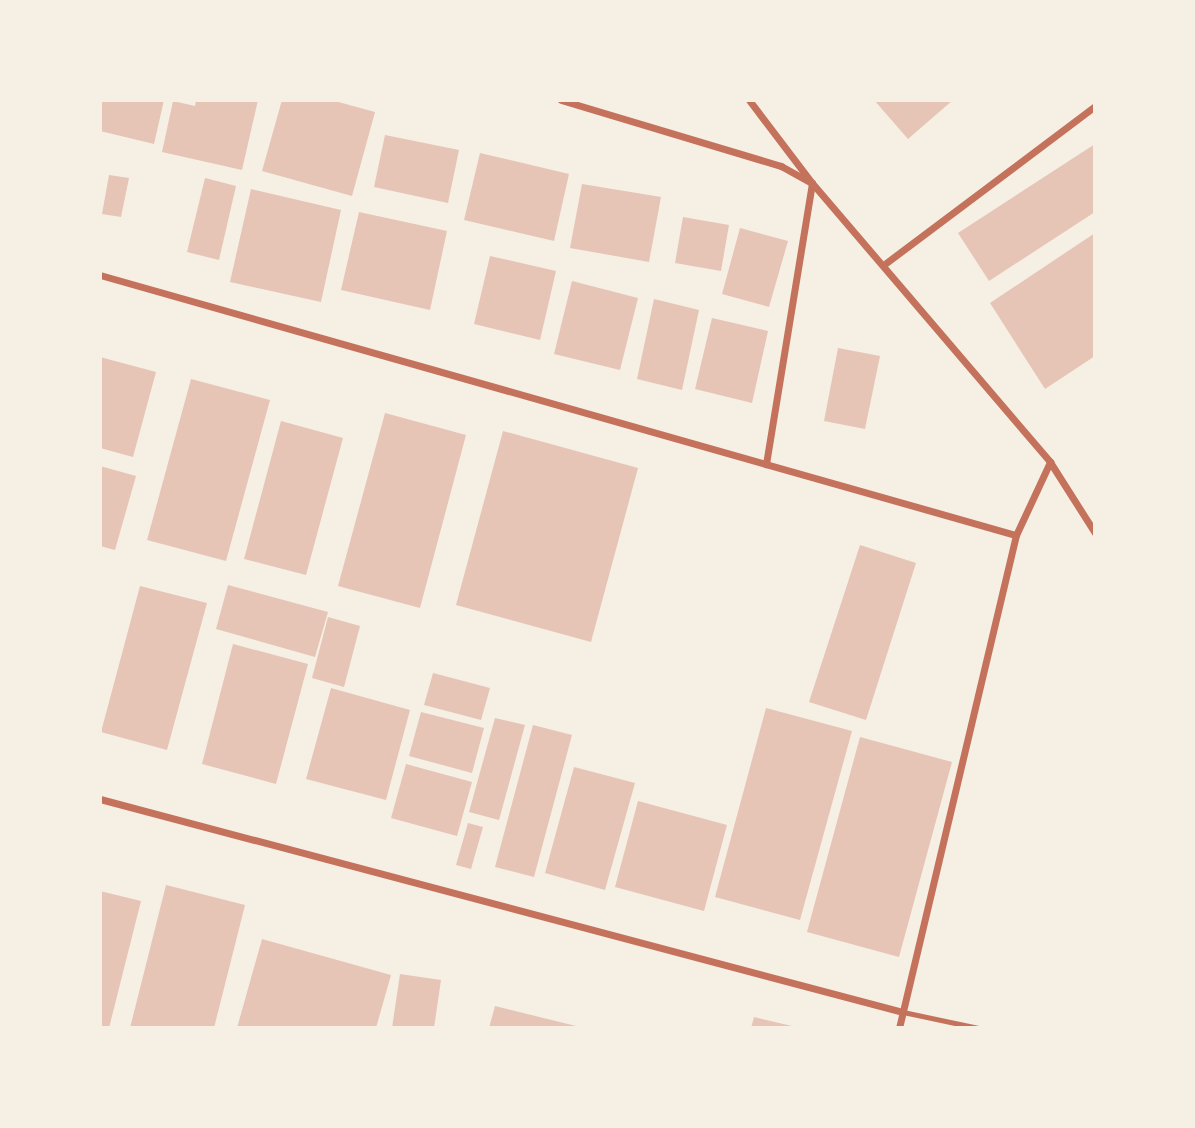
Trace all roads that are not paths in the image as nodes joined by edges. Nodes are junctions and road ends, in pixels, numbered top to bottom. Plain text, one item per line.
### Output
1 (561, 100) edge
2 (749, 100) edge
3 (1095, 106) edge
4 (812, 183) junction
5 (886, 263) junction
6 (100, 275) edge
7 (1050, 462) junction
8 (766, 464) junction
9 (1095, 533) edge
10 (1016, 535) junction
11 (100, 799) edge
12 (903, 1012) junction
13 (899, 1028) edge
14 (978, 1028) edge

1 - 4 street
2 - 4 street
3 - 5 street
4 - 5 street
4 - 8 street
5 - 7 street
6 - 8 street
7 - 9 street
7 - 10 street
8 - 10 street
10 - 12 street
11 - 12 street
12 - 13 street
12 - 14 lane

